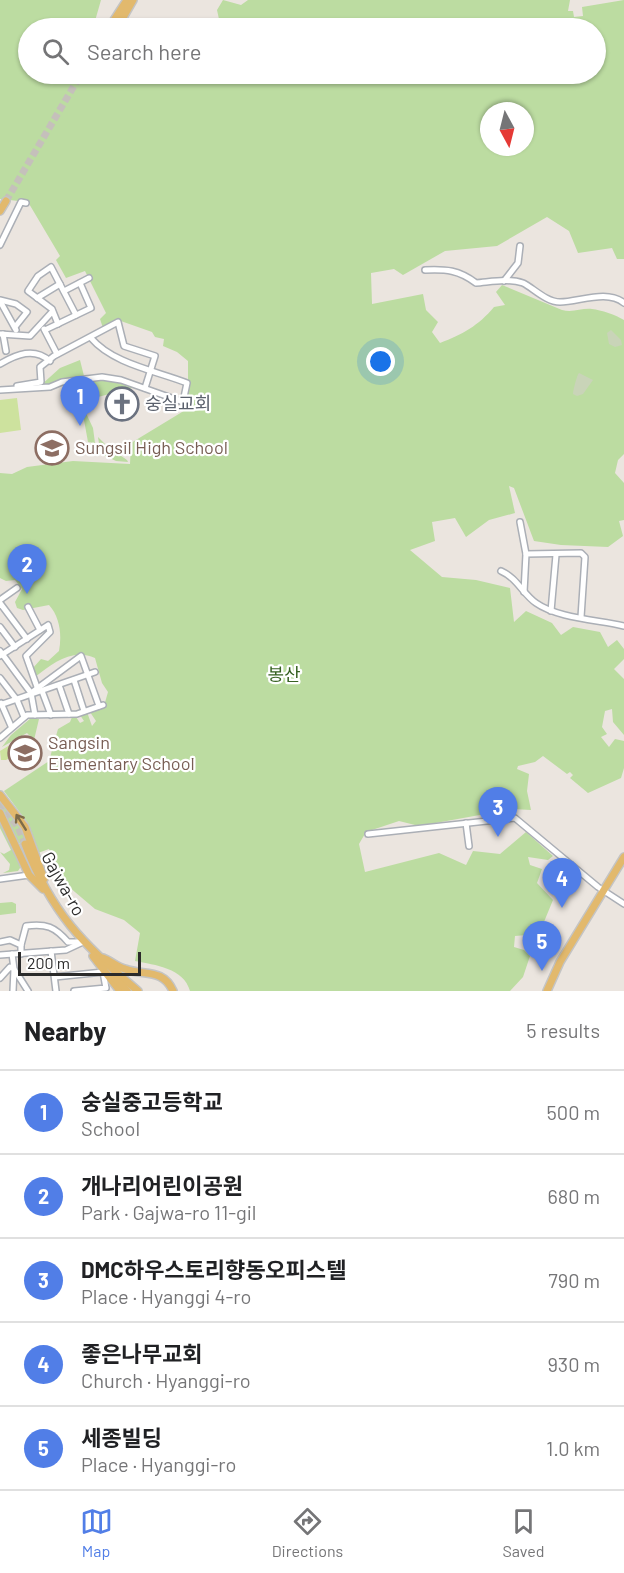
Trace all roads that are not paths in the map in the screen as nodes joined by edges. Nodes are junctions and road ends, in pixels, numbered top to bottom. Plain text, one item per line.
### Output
1 (122, 0) edge
2 (127, 0) edge
3 (133, 0) edge
4 (112, 18) edge
5 (114, 18) edge
6 (123, 18) edge
7 (6, 201) dead end
8 (26, 203) dead end
9 (0, 211) edge
10 (0, 244) edge
11 (520, 246) dead end
12 (425, 270) dead end
13 (89, 278) dead end
14 (504, 281) junction
15 (80, 283) junction
16 (60, 284) junction
17 (63, 291) junction
18 (37, 298) junction
19 (0, 300) edge
20 (624, 303) edge
21 (52, 312) junction
22 (76, 315) junction
23 (42, 323) junction
24 (58, 324) junction
25 (15, 327) junction
26 (45, 330) junction
27 (1, 334) edge
28 (18, 334) junction
29 (91, 338) junction
30 (3, 351) edge
31 (57, 354) junction
32 (13, 357) junction
33 (50, 361) junction
34 (0, 364) edge
35 (151, 369) junction
36 (145, 388) junction
37 (13, 389) junction
38 (0, 390) edge
39 (520, 522) dead end
40 (526, 554) junction
41 (556, 555) junction
42 (501, 571) dead end
43 (16, 588) dead end
44 (524, 592) junction
45 (0, 602) edge
46 (28, 607) dead end
47 (551, 611) junction
48 (581, 617) junction
49 (624, 626) edge
50 (0, 627) edge
51 (40, 630) junction
52 (27, 639) junction
53 (15, 647) junction
54 (1, 654) edge
55 (95, 672) dead end
56 (88, 675) junction
57 (0, 678) edge
58 (74, 680) junction
59 (59, 685) junction
60 (40, 689) junction
61 (31, 694) junction
62 (17, 700) junction
63 (0, 704) edge
64 (84, 711) junction
65 (69, 714) junction
66 (35, 715) junction
67 (51, 715) junction
68 (24, 717) junction
69 (11, 726) junction
70 (0, 736) edge
71 (0, 795) edge
72 (0, 813) edge
73 (466, 823) junction
74 (368, 834) dead end
75 (25, 844) tunnel mouth
76 (469, 846) dead end
77 (624, 857) edge
78 (29, 875) junction
79 (0, 879) edge
80 (602, 891) junction
81 (47, 893) junction
82 (624, 904) edge
83 (0, 942) edge
84 (83, 942) junction
85 (21, 945) junction
86 (51, 951) junction
87 (12, 954) junction
88 (21, 954) junction
89 (0, 955) edge
90 (104, 963) junction
91 (14, 969) junction
92 (103, 972) junction
93 (55, 977) junction
94 (0, 978) edge
95 (13, 991) edge
96 (28, 991) edge
97 (56, 991) edge
98 (74, 991) edge
99 (120, 991) edge
100 (127, 991) edge
101 (138, 991) edge
102 (173, 991) edge
103 (547, 991) edge

1 - 4 main road
2 - 5 main road
3 - 6 main road
7 - 9 main road
8 - 10 street
11 - 14 street
12 - 14 street
13 - 15 street
14 - 20 street
15 - 17 street
15 - 22 street
16 - 17 street
16 - 18 street
16 - 18 street
17 - 22 street
18 - 21 street
19 - 25 street
19 - 25 street
21 - 23 street
21 - 24 street
22 - 24 street
23 - 26 street
23 - 28 street
24 - 26 street
25 - 28 street
26 - 31 street
27 - 28 street
27 - 30 street
29 - 31 street
29 - 35 street
29 - 35 street
30 - 32 street
31 - 33 street
32 - 33 street
32 - 34 street
33 - 37 street
35 - 36 street
35 - 36 street
36 - 37 street
37 - 38 street
39 - 40 street
40 - 41 street
40 - 44 street
41 - 47 street
41 - 48 street
42 - 44 street
43 - 45 street
44 - 47 street
45 - 52 street
46 - 51 street
47 - 48 street
48 - 49 street
50 - 53 street
51 - 52 street
51 - 60 street
52 - 53 street
53 - 54 street
54 - 61 street
55 - 56 street
56 - 58 street
56 - 60 street
56 - 64 street
57 - 62 street
58 - 59 street
58 - 64 street
59 - 60 street
59 - 65 street
60 - 61 street
60 - 67 street
61 - 62 street
61 - 66 street
62 - 63 street
62 - 68 street
63 - 69 street
64 - 65 street
65 - 67 street
66 - 67 street
66 - 68 street
68 - 69 street
69 - 70 street
81 -> 71 main road
72 - 78 main road
73 - 74 street
73 - 76 street
73 - 80 street
75 - 81 main road, Gajwa-ro
77 - 80 main road
78 - 79 street
78 - 81 main road
80 - 82 street
80 - 103 main road
81 - 84 main road, Gajwa-ro
83 - 85 street
84 - 85 street
84 - 86 street
84 - 90 main road, Gajwa-ro
84 - 92 main road
84 - 102 main road
85 - 88 street
86 - 88 street
86 - 93 street
87 - 88 street
87 - 89 street
87 - 91 street
90 - 100 main road, Gajwa-ro
90 - 101 main road, Gajwa-ro
91 - 94 street
91 - 95 street
91 - 96 street
92 - 93 street
92 - 98 street
92 - 99 main road
93 - 97 street

